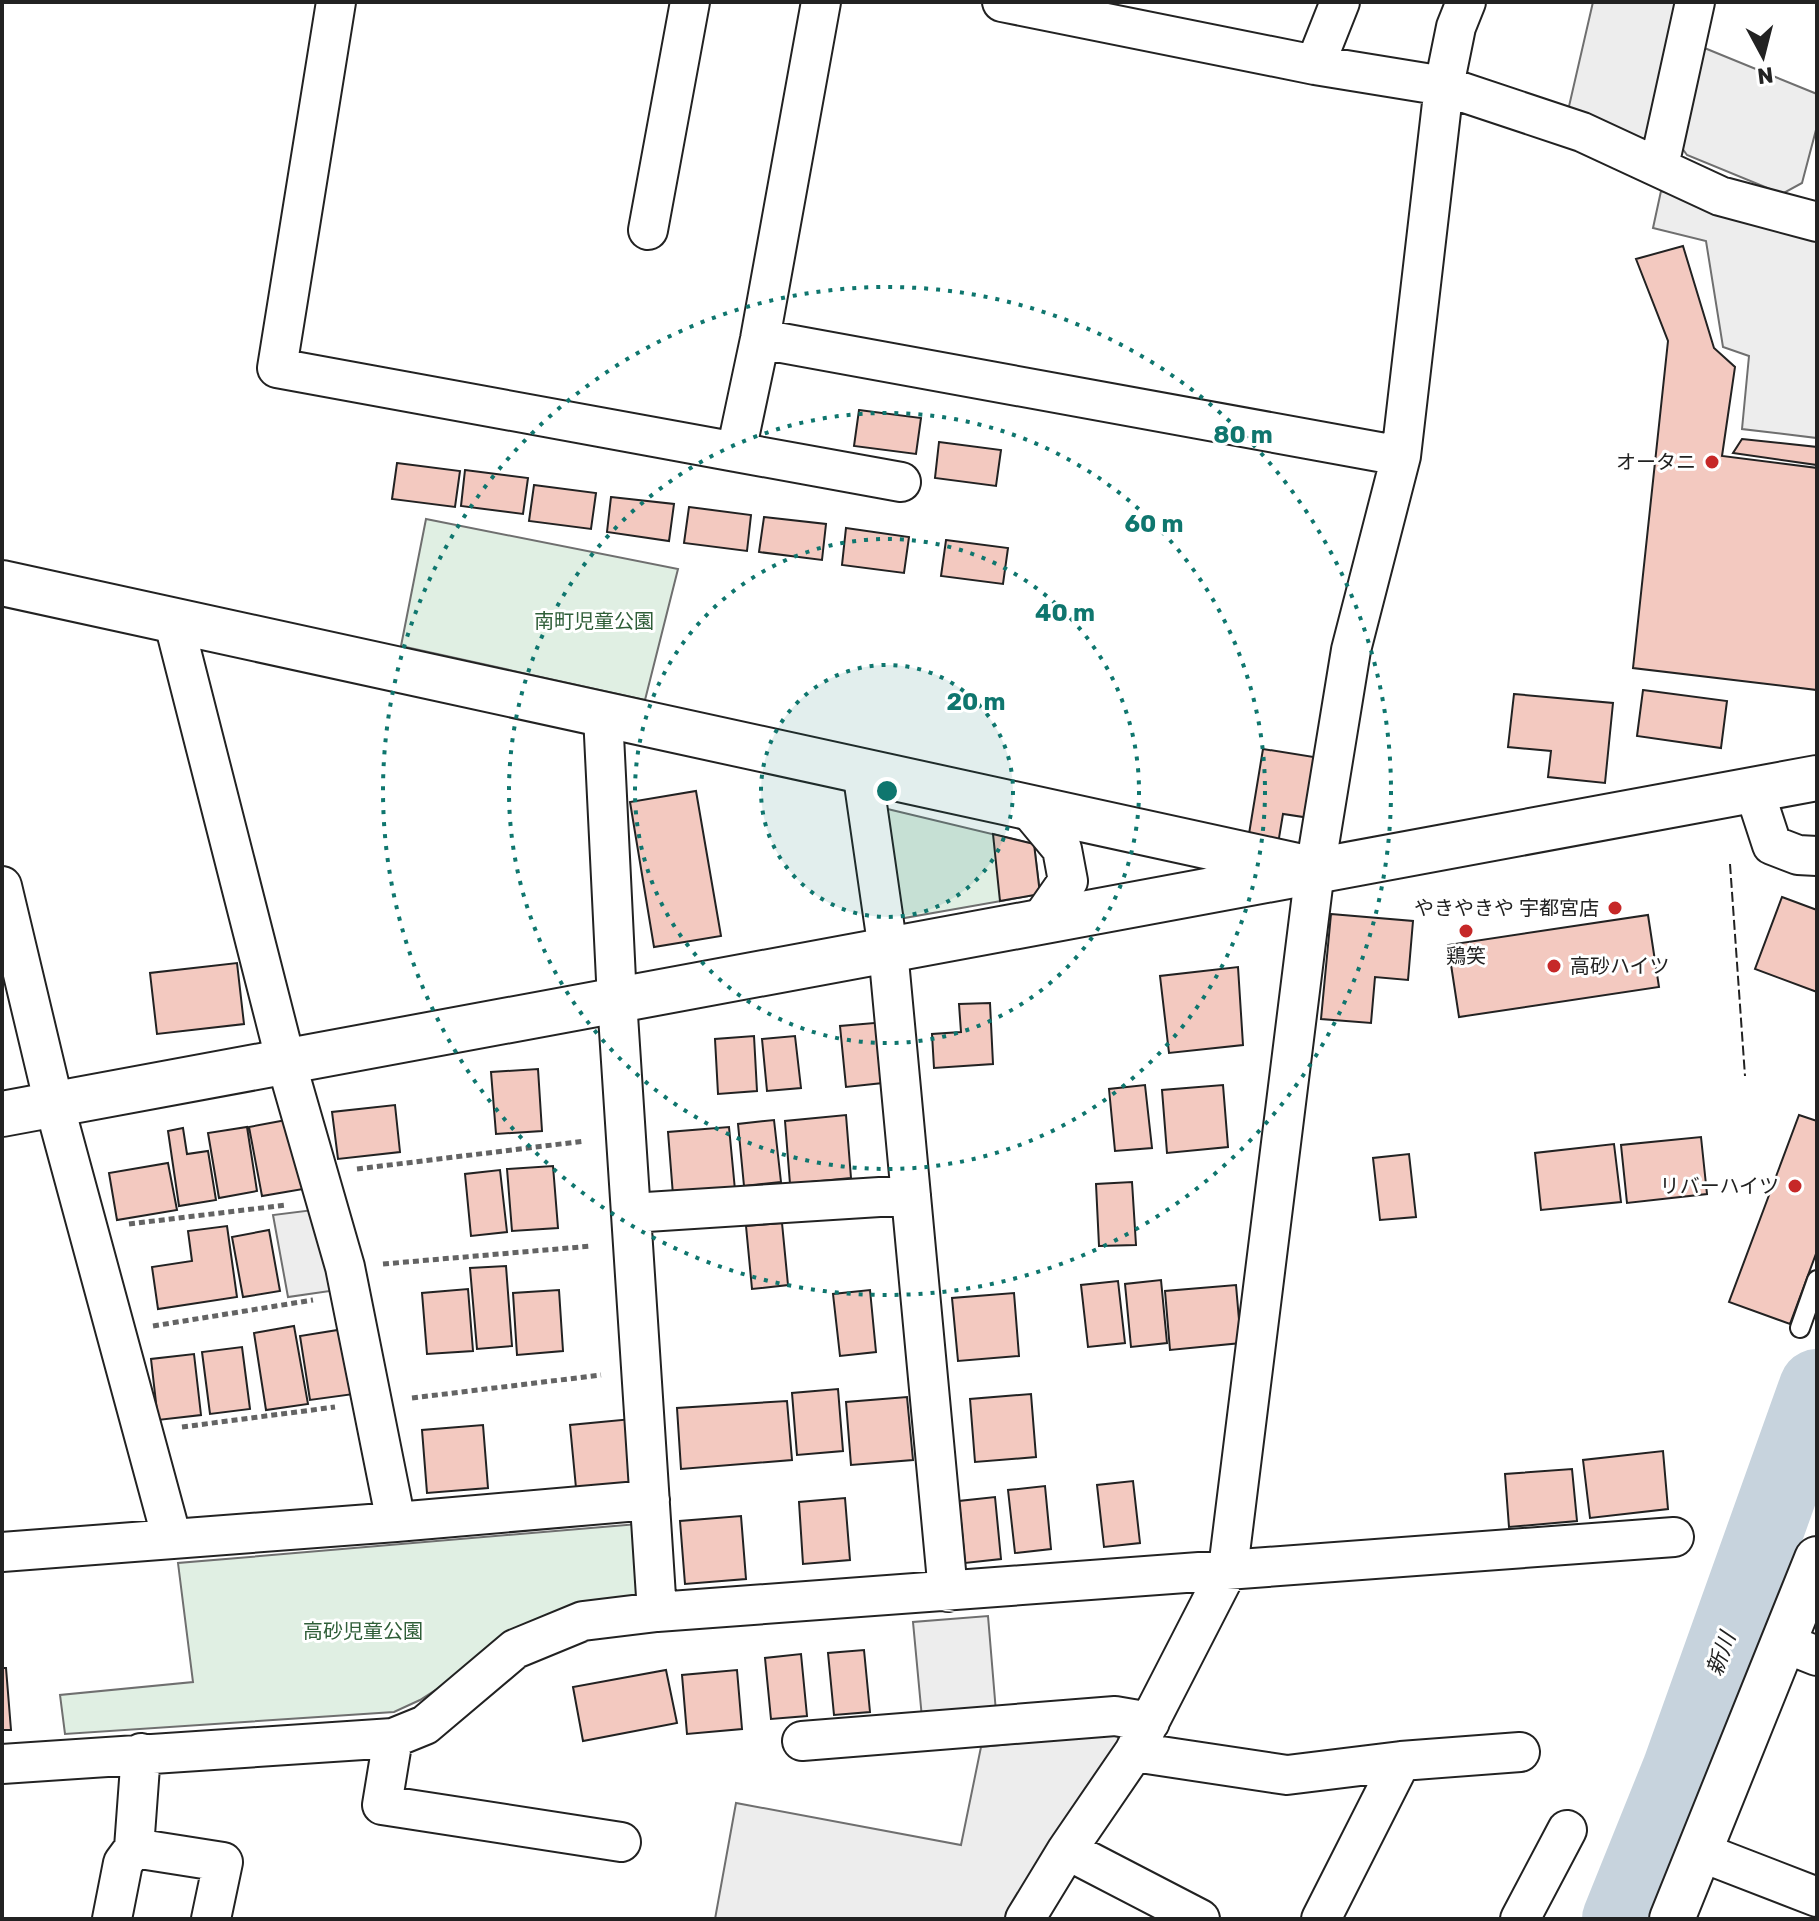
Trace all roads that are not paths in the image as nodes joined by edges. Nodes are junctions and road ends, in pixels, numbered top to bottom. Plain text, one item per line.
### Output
1 (336, 2) edge
2 (690, 2) edge
3 (821, 2) edge
4 (1002, 2) edge
5 (1340, 2) edge
6 (1466, 2) edge
7 (1695, 2) edge
8 (1315, 65) junction
9 (1444, 86) junction
10 (1659, 166) junction
11 (1817, 222) edge
12 (648, 230) dead end
13 (760, 339) junction
14 (736, 452) junction
15 (1401, 456) junction
16 (901, 482) dead end
17 (2, 583) edge
18 (173, 619) junction
19 (603, 715) junction
20 (862, 770) junction
21 (1817, 778) edge
22 (1754, 790) junction
23 (1027, 807) junction
24 (1817, 856) edge
25 (1315, 870) junction
26 (2, 886) edge
27 (1040, 921) junction
28 (888, 950) junction
29 (617, 1000) junction
30 (286, 1062) junction
31 (54, 1104) junction
32 (2, 1114) edge
33 (911, 1195) junction
34 (632, 1228) junction
35 (1817, 1280) edge
36 (1800, 1328) dead end
37 (650, 1500) junction
38 (396, 1522) junction
39 (1674, 1537) dead end
40 (172, 1539) junction
41 (2, 1552) edge
42 (1817, 1559) edge
43 (1228, 1569) junction
44 (948, 1592) junction
45 (657, 1612) junction
46 (1801, 1649) edge
47 (1142, 1737) junction
48 (393, 1738) junction
49 (802, 1741) dead end
50 (1520, 1752) dead end
51 (141, 1753) junction
52 (1401, 1761) junction
53 (2, 1764) edge
54 (1567, 1830) dead end
55 (621, 1842) dead end
56 (134, 1848) junction
57 (1067, 1850) junction
58 (1698, 1851) junction
59 (1817, 1897) edge
60 (112, 1919) edge
61 (211, 1919) edge
62 (1025, 1919) edge
63 (1200, 1919) edge
64 (1321, 1919) edge
65 (1520, 1919) edge
66 (1672, 1919) edge

1 - 14 street
2 - 12 street
3 - 13 street
4 - 8 street
5 - 8 street
6 - 9 street
7 - 10 street
8 - 9 street
9 - 10 street
9 - 15 street
10 - 11 street
13 - 14 street
13 - 15 street
14 - 16 street
15 - 25 street
17 - 18 street
18 - 19 street
18 - 30 street
19 - 20 street
19 - 29 street
20 - 23 street
20 - 28 street
21 - 22 street
22 - 24 street
22 - 25 street
23 - 25 street
23 - 27 street
25 - 27 street
25 - 43 street
26 - 31 street
27 - 28 street
28 - 29 street
28 - 33 street
29 - 30 street
29 - 34 street
30 - 31 street
30 - 38 street
31 - 32 street
31 - 40 street
33 - 34 street
33 - 44 street
34 - 37 street
35 - 36 lane
37 - 38 street
37 - 45 street
38 - 40 street
39 - 43 street
40 - 41 street
42 - 46 street
43 - 44 street
43 - 47 street
44 - 45 street
45 - 48 street
46 - 58 street
47 - 49 street
47 - 52 street
47 - 57 street
48 - 51 street
48 - 55 street
50 - 52 street
51 - 53 street
51 - 56 street
52 - 64 street
54 - 65 street
56 - 60 street
56 - 61 street
57 - 62 street
57 - 63 street
58 - 59 street
58 - 66 street

